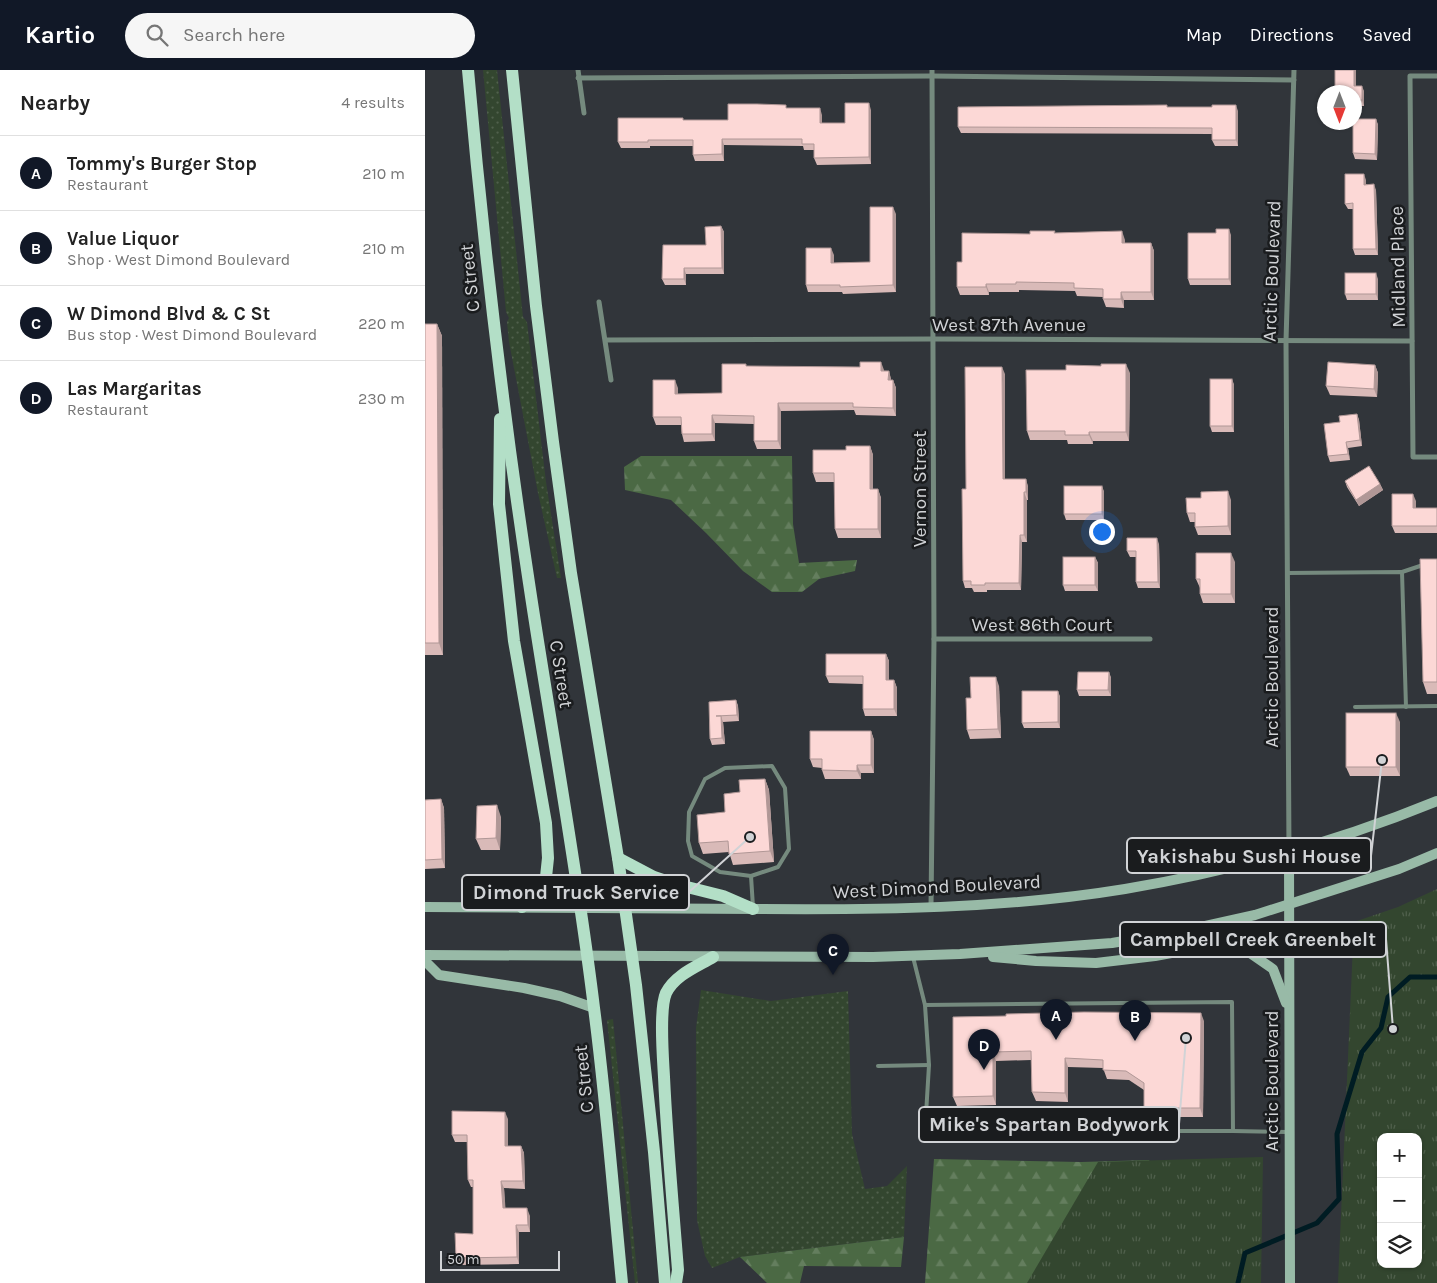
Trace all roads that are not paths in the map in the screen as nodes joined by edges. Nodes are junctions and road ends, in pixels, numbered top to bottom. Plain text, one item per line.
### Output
1 (467, 70) edge
2 (512, 70) edge
3 (578, 70) edge
4 (1294, 70) edge
5 (932, 73) edge
6 (1437, 76) edge
7 (578, 78) junction
8 (1294, 80) junction
9 (584, 113) dead end
10 (599, 302) dead end
11 (933, 339) junction
12 (606, 340) junction
13 (1286, 340) junction
14 (1412, 341) junction
15 (500, 374) junction
16 (611, 380) dead end
17 (1437, 457) edge
18 (1429, 565) edge
19 (1402, 572) junction
20 (1287, 573) junction
21 (934, 639) junction
22 (1150, 639) dead end
23 (1437, 706) edge
24 (1355, 707) dead end
25 (1406, 707) junction
26 (1437, 801) edge
27 (1289, 852) junction
28 (1437, 853) edge
29 (618, 858) junction
30 (751, 876) junction
31 (1289, 904) junction
32 (425, 907) edge
33 (522, 907) junction
34 (581, 908) junction
35 (625, 908) junction
36 (931, 908) junction
37 (753, 909) junction
38 (960, 954) junction
39 (425, 955) edge
40 (587, 956) junction
41 (632, 956) junction
42 (713, 956) junction
43 (913, 956) junction
44 (425, 960) edge
45 (925, 1005) junction
46 (594, 1008) junction
47 (1289, 1011) junction
48 (878, 1066) dead end
49 (929, 1066) junction
50 (1233, 1131) junction
51 (1289, 1132) junction
52 (1290, 1280) edge
53 (622, 1283) edge
54 (665, 1283) edge
55 (676, 1283) edge

1 - 15 main road, C Street
2 - 29 main road, C Street
3 - 7 street
4 - 8 street, Arctic Boulevard
5 - 7 street
5 - 8 street
5 - 11 street, Vernon Street
6 - 14 street, Midland Place
7 - 9 street
8 - 13 street, Arctic Boulevard
10 - 12 street
11 - 12 street, West 87th Avenue
11 - 13 street, West 87th Avenue
11 - 21 street, Vernon Street
12 - 16 street
13 - 14 street, West 87th Avenue
13 - 20 street, Arctic Boulevard
14 - 17 street, Midland Place
15 - 33 main road
15 - 34 main road, C Street
18 - 19 lane
19 - 20 lane
19 - 25 lane
20 - 27 street, Arctic Boulevard
21 - 22 street, West 86th Court
21 - 36 street, Vernon Street
23 - 25 lane
24 - 25 lane
26 - 27 main road, West Dimond Boulevard
27 - 31 main road, Arctic Boulevard
27 - 36 main road, West Dimond Boulevard
28 - 31 main road
29 - 35 main road, C Street
29 - 37 main road
30 - 30 lane
30 - 37 lane
31 - 38 main road
31 - 47 main road, Arctic Boulevard
32 - 33 main road, West Dimond Boulevard
33 - 34 main road, West Dimond Boulevard
34 - 35 main road, West Dimond Boulevard
34 - 40 main road, C Street
35 - 37 main road, West Dimond Boulevard
35 - 41 main road, C Street
36 - 37 main road, West Dimond Boulevard
38 - 43 main road
38 - 47 main road
39 - 40 main road
40 - 41 main road
40 - 46 main road, C Street
41 - 42 main road
41 - 54 main road, C Street
42 - 43 main road
42 - 55 main road
43 - 45 lane
44 - 46 main road
45 - 49 lane
45 - 50 lane
46 - 53 main road, C Street
47 - 51 main road, Arctic Boulevard
48 - 49 lane
49 - 50 lane
50 - 51 lane
51 - 52 main road, Arctic Boulevard

